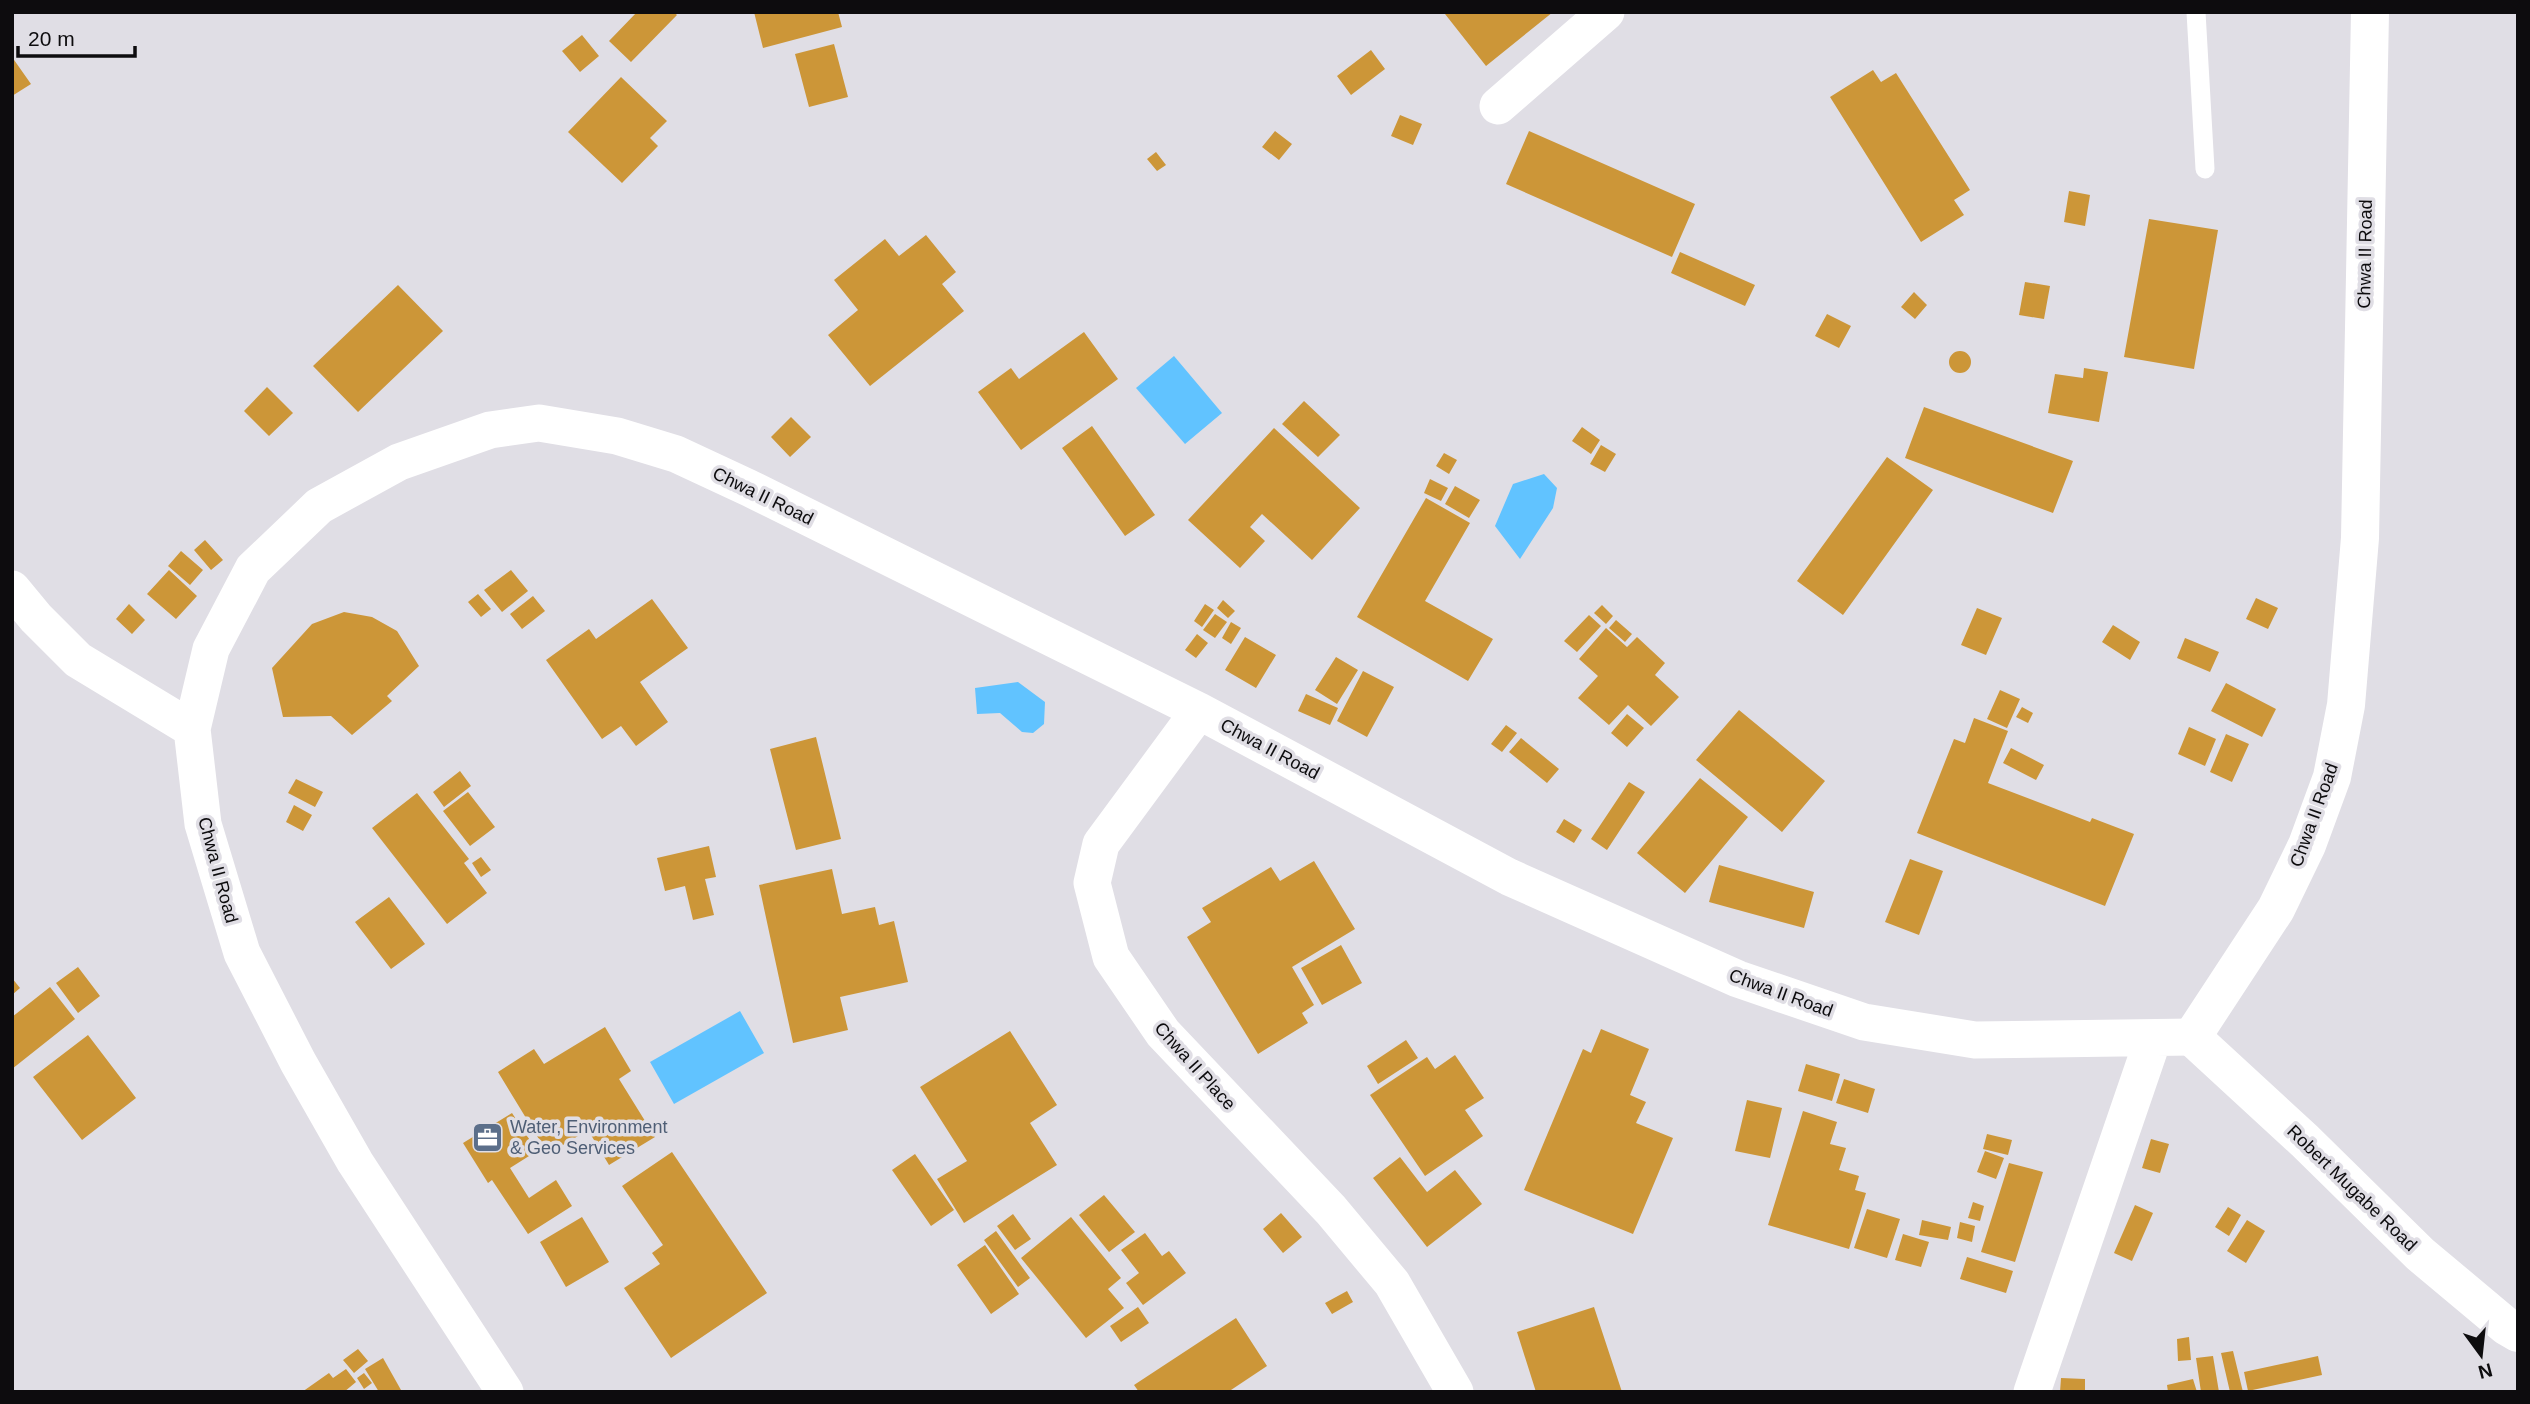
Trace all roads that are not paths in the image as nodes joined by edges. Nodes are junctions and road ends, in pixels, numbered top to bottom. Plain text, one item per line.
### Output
1 (1606, 12) edge
2 (2196, 12) edge
3 (2370, 12) edge
4 (1498, 106) dead end
5 (2205, 169) dead end
6 (12, 589) edge
7 (1199, 711) junction
8 (192, 729) junction
9 (2192, 1037) junction
10 (2153, 1040) junction
11 (2518, 1333) edge
12 (505, 1392) edge
13 (1455, 1392) edge
14 (2032, 1392) edge

1 - 4 street
2 - 5 lane
3 - 9 street, Chwa II Road
6 - 8 street
7 - 8 street, Chwa II Road
7 - 10 street, Chwa II Road
7 - 13 street, Chwa II Place
8 - 12 street, Chwa II Road
9 - 10 street, Chwa II Road
9 - 11 street, Robert Mugabe Road
10 - 14 street

